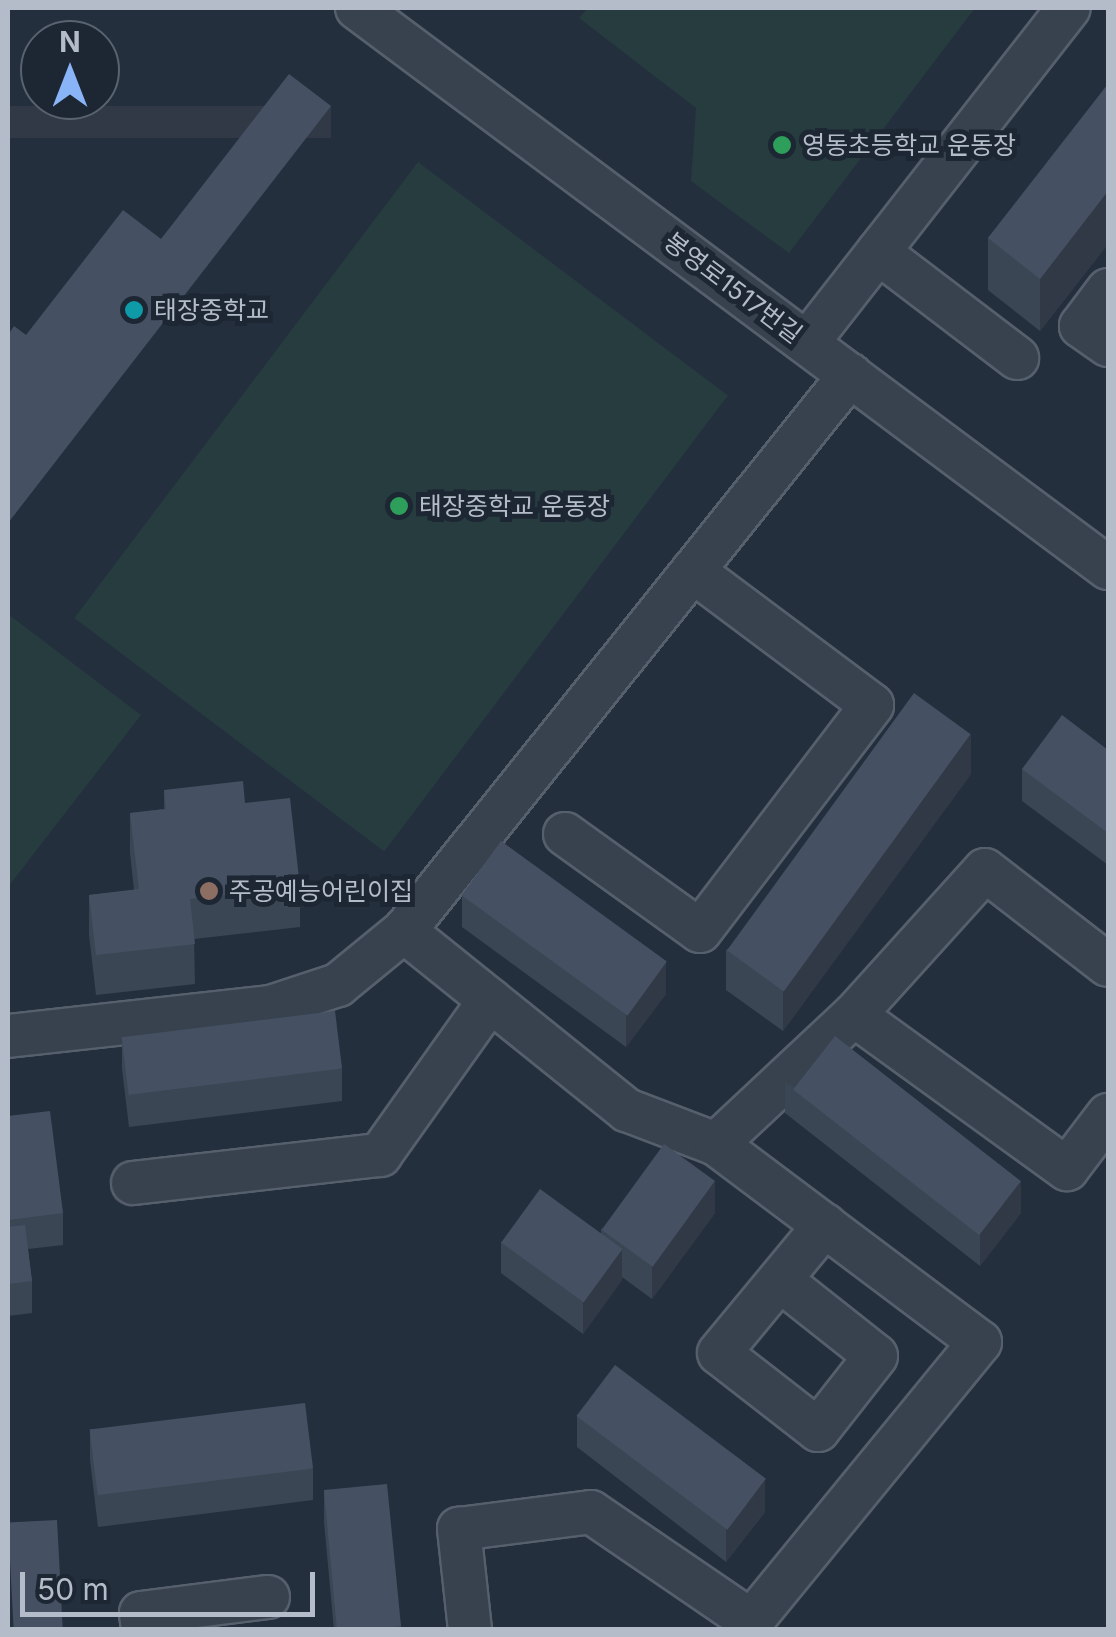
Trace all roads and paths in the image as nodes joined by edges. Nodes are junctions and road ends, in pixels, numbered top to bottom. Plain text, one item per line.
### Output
1 (357, 8) edge
2 (1070, 8) edge
3 (878, 252) junction
4 (1108, 290) edge
5 (807, 344) junction
6 (1108, 346) edge
7 (1018, 358) dead end
8 (850, 376) junction
9 (1108, 568) edge
10 (693, 571) junction
11 (565, 834) dead end
12 (404, 932) junction
13 (1108, 965) edge
14 (490, 1000) junction
15 (854, 1015) junction
16 (8, 1036) edge
17 (1108, 1115) edge
18 (716, 1144) junction
19 (133, 1183) dead end
20 (824, 1225) junction
21 (780, 1280) dead end
22 (268, 1596) dead end
23 (748, 1626) edge
24 (144, 1630) edge
25 (470, 1630) edge

1 - 5 street, 봉영로1517번길
2 - 3 street
3 - 5 street
3 - 7 street
4 - 6 street
5 - 8 street, 봉영로1517번길
8 - 9 street, 봉영로1517번길
8 - 10 street
10 - 11 street
10 - 12 street
12 - 14 street
12 - 16 street
13 - 15 street
14 - 18 street
14 - 19 street
15 - 17 street
15 - 18 street
18 - 20 street
20 - 21 street
20 - 23 street
22 - 24 street
23 - 25 street

